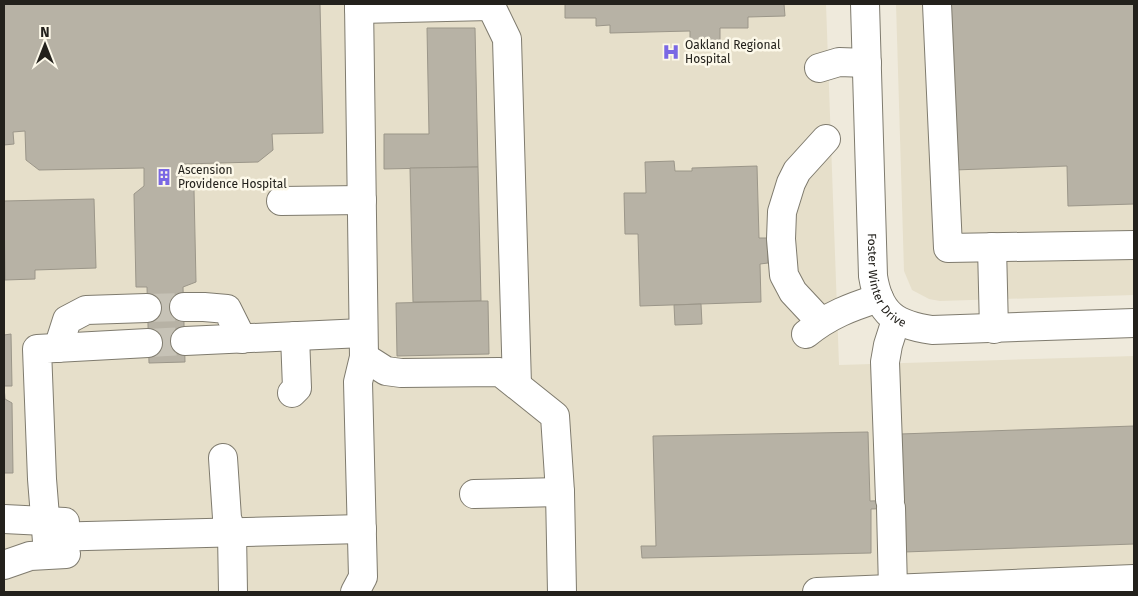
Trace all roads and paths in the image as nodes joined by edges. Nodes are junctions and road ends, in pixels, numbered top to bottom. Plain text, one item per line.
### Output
1 (865, 4) edge
2 (937, 4) edge
3 (490, 5) edge
4 (359, 7) edge
5 (866, 63) junction
6 (819, 68) dead end
7 (826, 139) dead end
8 (362, 200) junction
9 (281, 201) dead end
10 (1134, 245) edge
11 (992, 247) junction
12 (879, 298) junction
13 (147, 308) tunnel mouth
14 (184, 308) tunnel mouth
15 (896, 320) junction
16 (1134, 324) edge
17 (994, 329) junction
18 (295, 336) junction
19 (242, 339) junction
20 (185, 341) tunnel mouth
21 (148, 343) tunnel mouth
22 (363, 345) junction
23 (58, 348) junction
24 (517, 385) junction
25 (292, 393) dead end
26 (224, 458) dead end
27 (560, 499) junction
28 (474, 500) dead end
29 (4, 520) edge
30 (225, 528) junction
31 (362, 529) junction
32 (47, 538) junction
33 (4, 565) edge
34 (1134, 579) edge
35 (893, 589) junction
36 (233, 592) edge
37 (355, 592) edge
38 (562, 592) edge
39 (817, 592) edge

1 - 5 street, Foster Winter Drive
2 - 11 street
3 - 4 street
3 - 24 street
4 - 8 street
5 - 6 street
5 - 12 street, Foster Winter Drive
7 - 12 street
8 - 9 street
8 - 22 street
10 - 11 street
11 - 17 street
12 - 15 street, Foster Winter Drive
13 - 23 street
14 - 19 street
15 - 17 street, Foster Winter Drive
15 - 35 street
16 - 17 street, Foster Winter Drive
18 - 19 street
18 - 22 street
18 - 25 street
19 - 20 street
21 - 23 street
22 - 24 street
22 - 31 street
23 - 32 street
24 - 27 street
26 - 30 street
27 - 28 street
27 - 38 street
29 - 32 street
30 - 31 street
30 - 32 street
30 - 36 street
31 - 37 street
32 - 33 street
34 - 35 street
35 - 39 street

